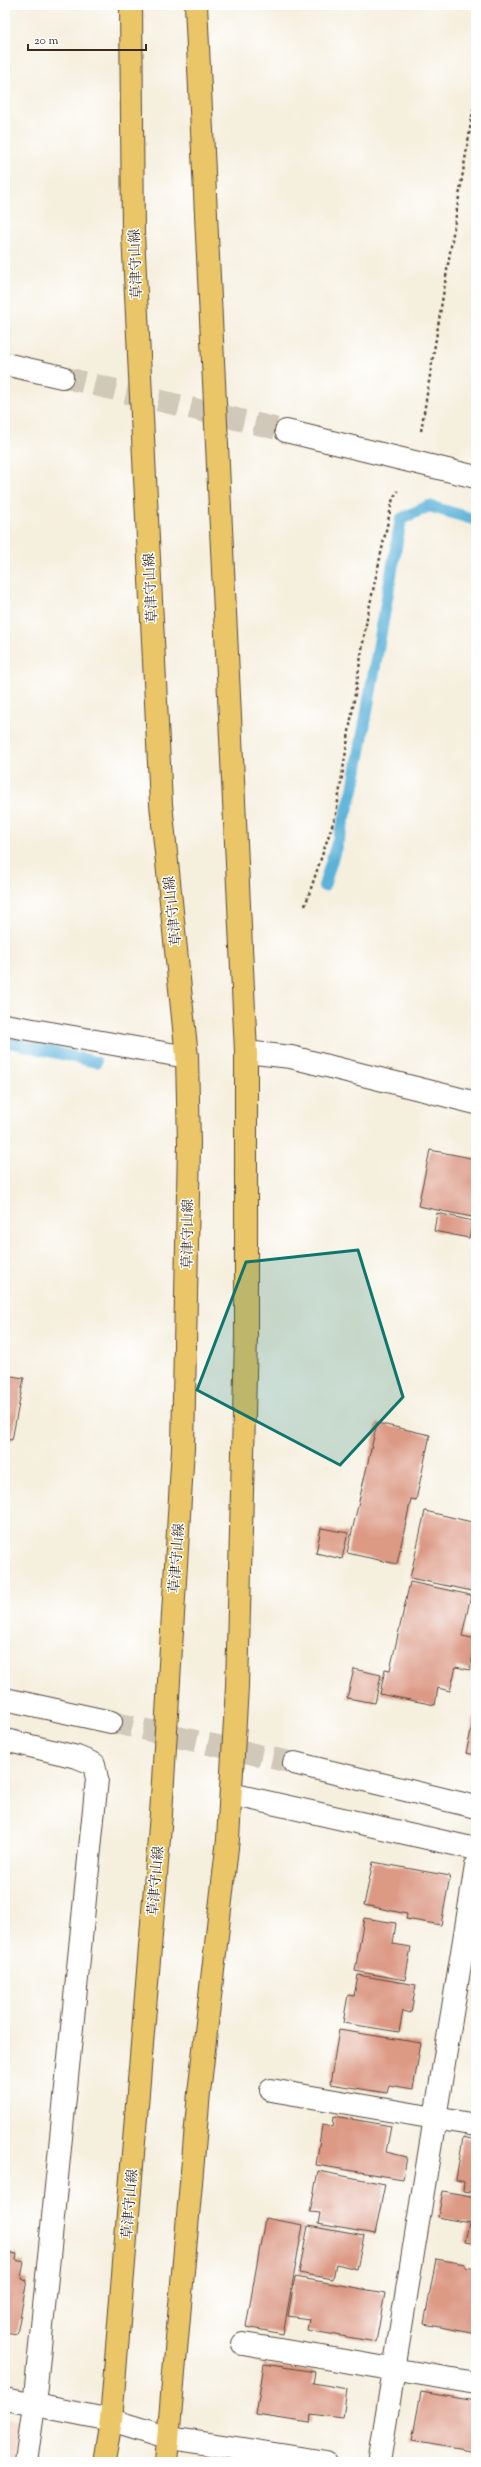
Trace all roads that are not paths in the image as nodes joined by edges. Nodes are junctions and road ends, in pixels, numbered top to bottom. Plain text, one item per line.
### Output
1 (131, 5) edge
2 (196, 5) edge
3 (5, 364) edge
4 (62, 377) tunnel mouth
5 (286, 431) tunnel mouth
6 (476, 477) edge
7 (5, 1025) edge
8 (246, 1052) junction
9 (187, 1057) junction
10 (476, 1103) edge
11 (5, 1699) edge
12 (111, 1722) tunnel mouth
13 (5, 1740) edge
14 (294, 1763) tunnel mouth
15 (231, 1794) junction
16 (476, 1807) edge
17 (476, 1850) edge
18 (476, 1866) edge
19 (271, 2090) dead end
20 (437, 2118) junction
21 (476, 2125) edge
22 (243, 2344) dead end
23 (395, 2370) junction
24 (476, 2383) edge
25 (5, 2399) edge
26 (34, 2406) junction
27 (111, 2420) junction
28 (170, 2438) junction
29 (26, 2462) edge
30 (104, 2462) edge
31 (166, 2462) edge
32 (326, 2462) edge
33 (379, 2462) edge

1 - 9 main road, 草津守山線
2 - 8 main road
3 - 4 street
5 - 6 street
7 - 9 street
8 - 10 street
8 - 15 main road
9 - 27 main road, 草津守山線
11 - 12 street
13 - 26 street
14 - 16 street
15 - 17 street
15 - 28 main road
18 - 20 street
19 - 20 street
20 - 21 street
20 - 23 street
22 - 23 street
23 - 24 street
23 - 33 street
25 - 26 street
26 - 27 street
26 - 29 street
27 - 28 street
27 - 30 main road, 草津守山線
28 - 31 main road
28 - 32 street

